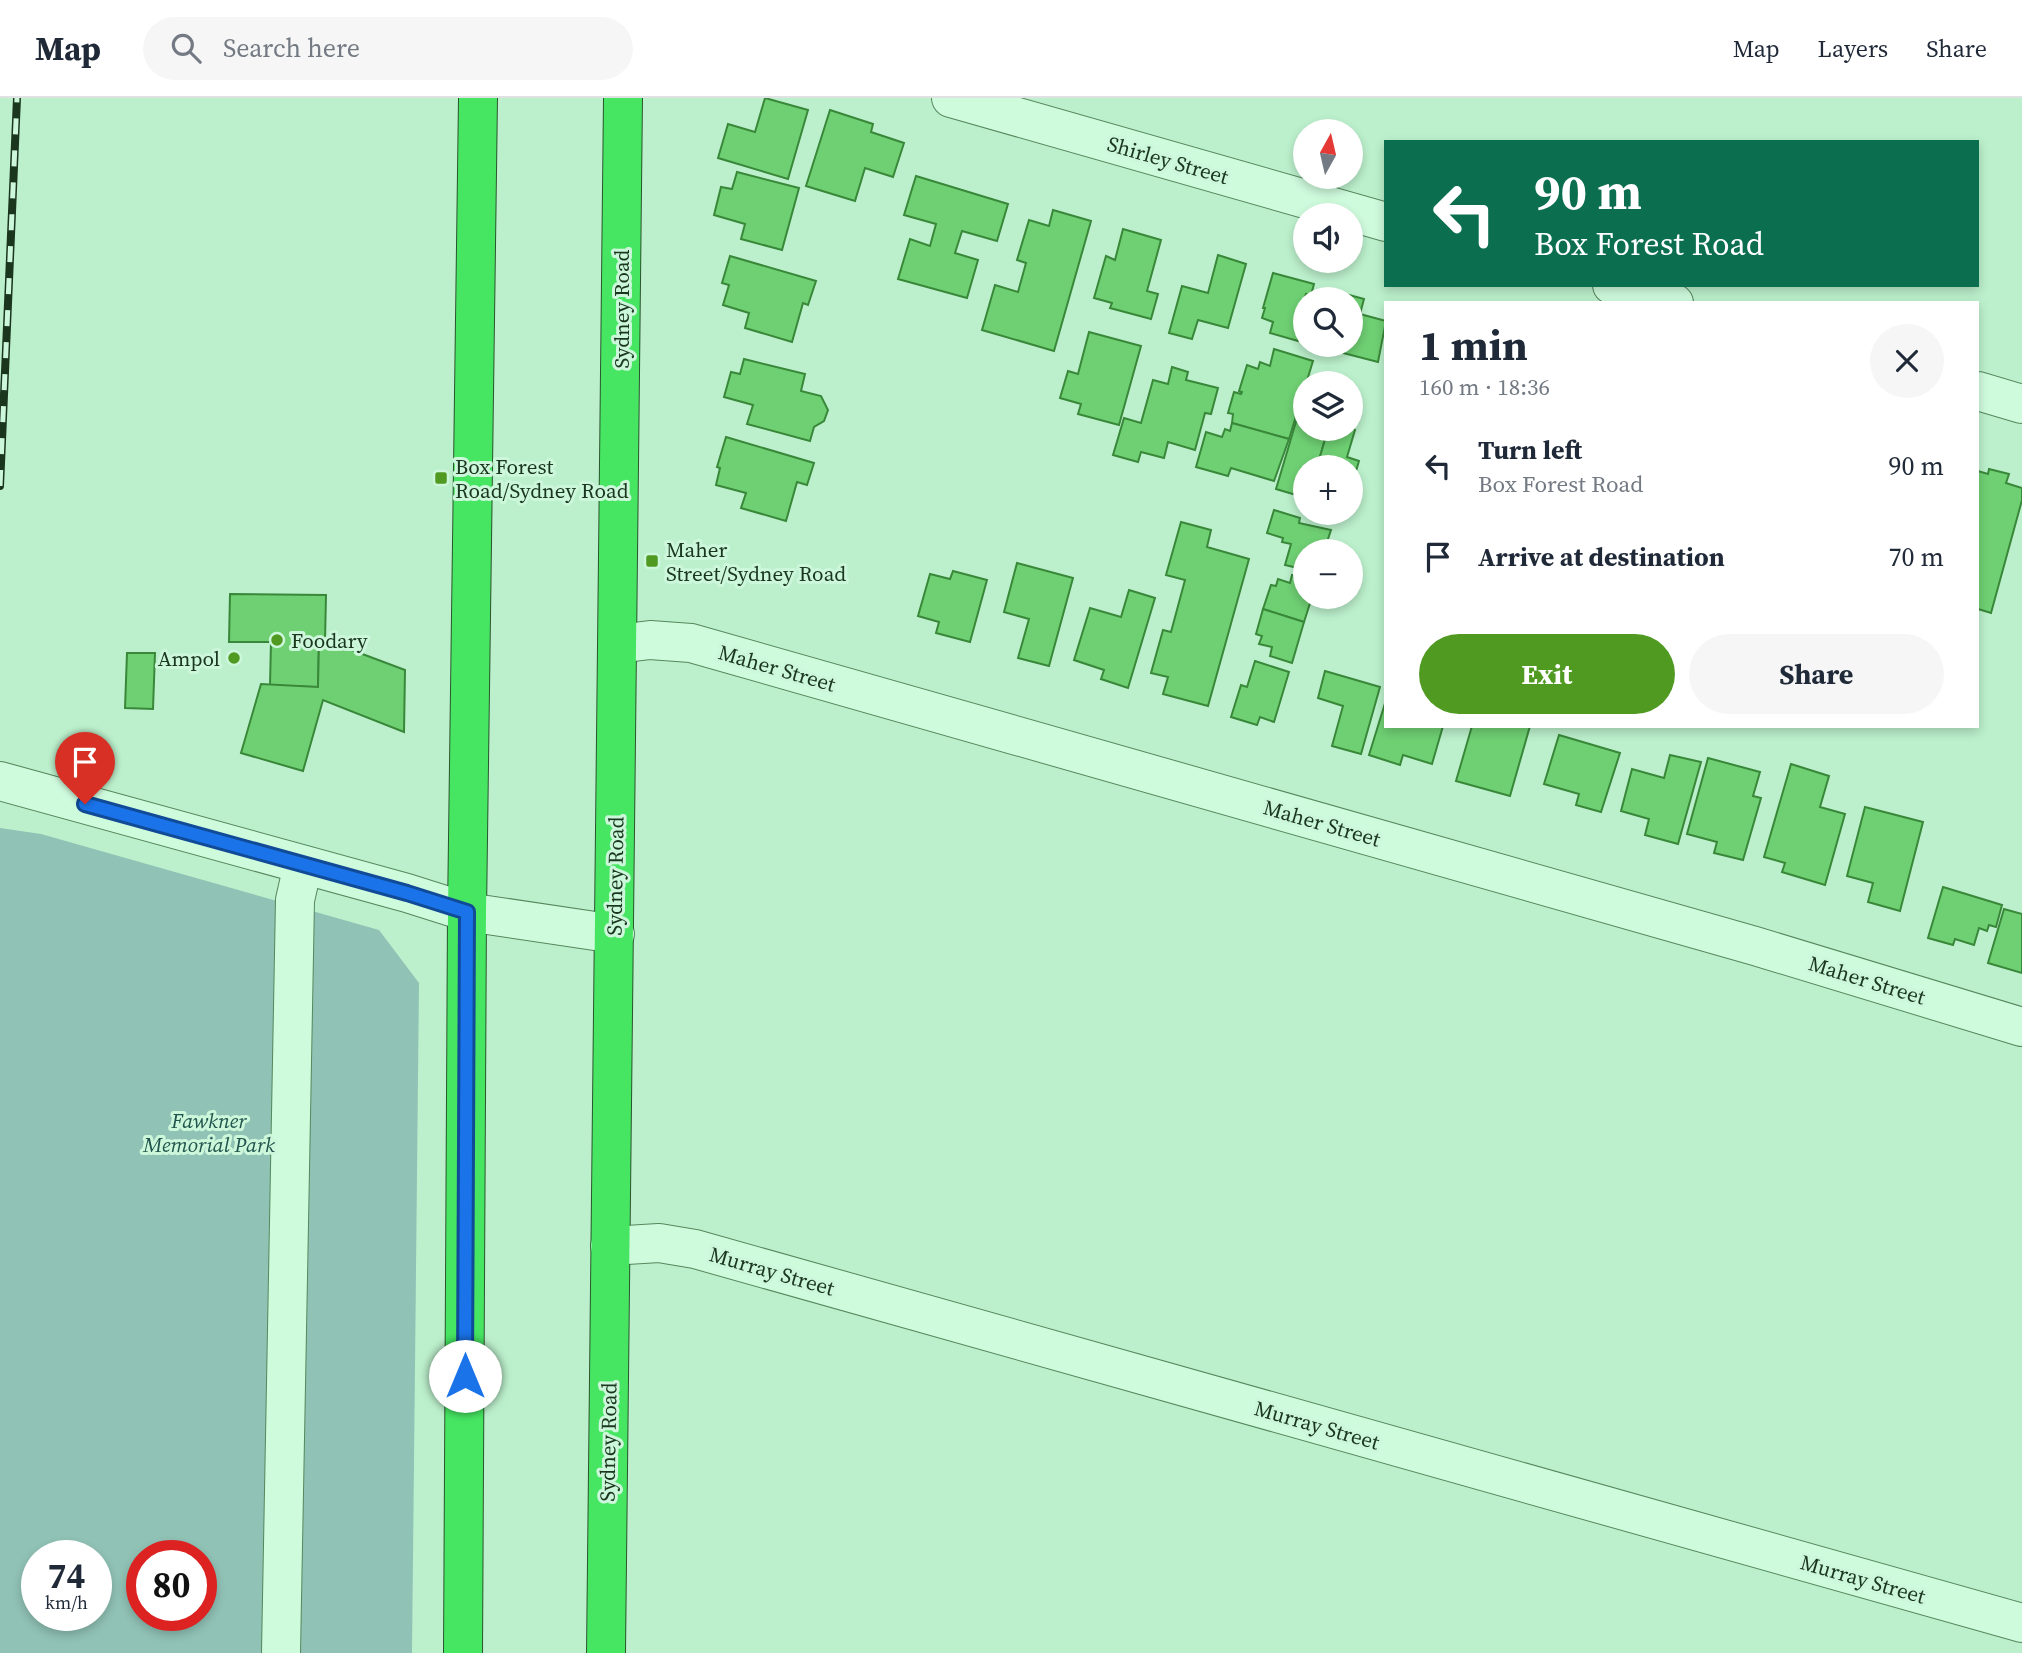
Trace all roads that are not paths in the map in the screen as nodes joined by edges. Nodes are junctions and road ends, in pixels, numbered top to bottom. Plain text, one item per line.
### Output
1 (478, 98) edge
2 (623, 98) edge
3 (951, 98) edge
4 (1384, 221) edge
5 (1619, 287) edge
6 (1667, 301) edge
7 (1979, 391) edge
8 (2022, 404) edge
9 (618, 644) junction
10 (0, 781) edge
11 (303, 864) junction
12 (467, 912) junction
13 (614, 934) junction
14 (2022, 1027) edge
15 (610, 1246) junction
16 (2022, 1623) edge
17 (281, 1653) edge
18 (463, 1653) edge
19 (606, 1653) edge

1 - 12 highway
2 - 9 highway, Sydney Road
3 - 4 street, Shirley Street
5 - 6 street
7 - 8 street
9 - 13 highway, Sydney Road
9 - 14 street, Maher Street
10 - 11 street
11 - 12 street
11 - 17 street
12 - 13 street
12 - 18 highway
13 - 15 highway, Sydney Road
15 - 16 street, Murray Street
15 - 19 highway, Sydney Road

